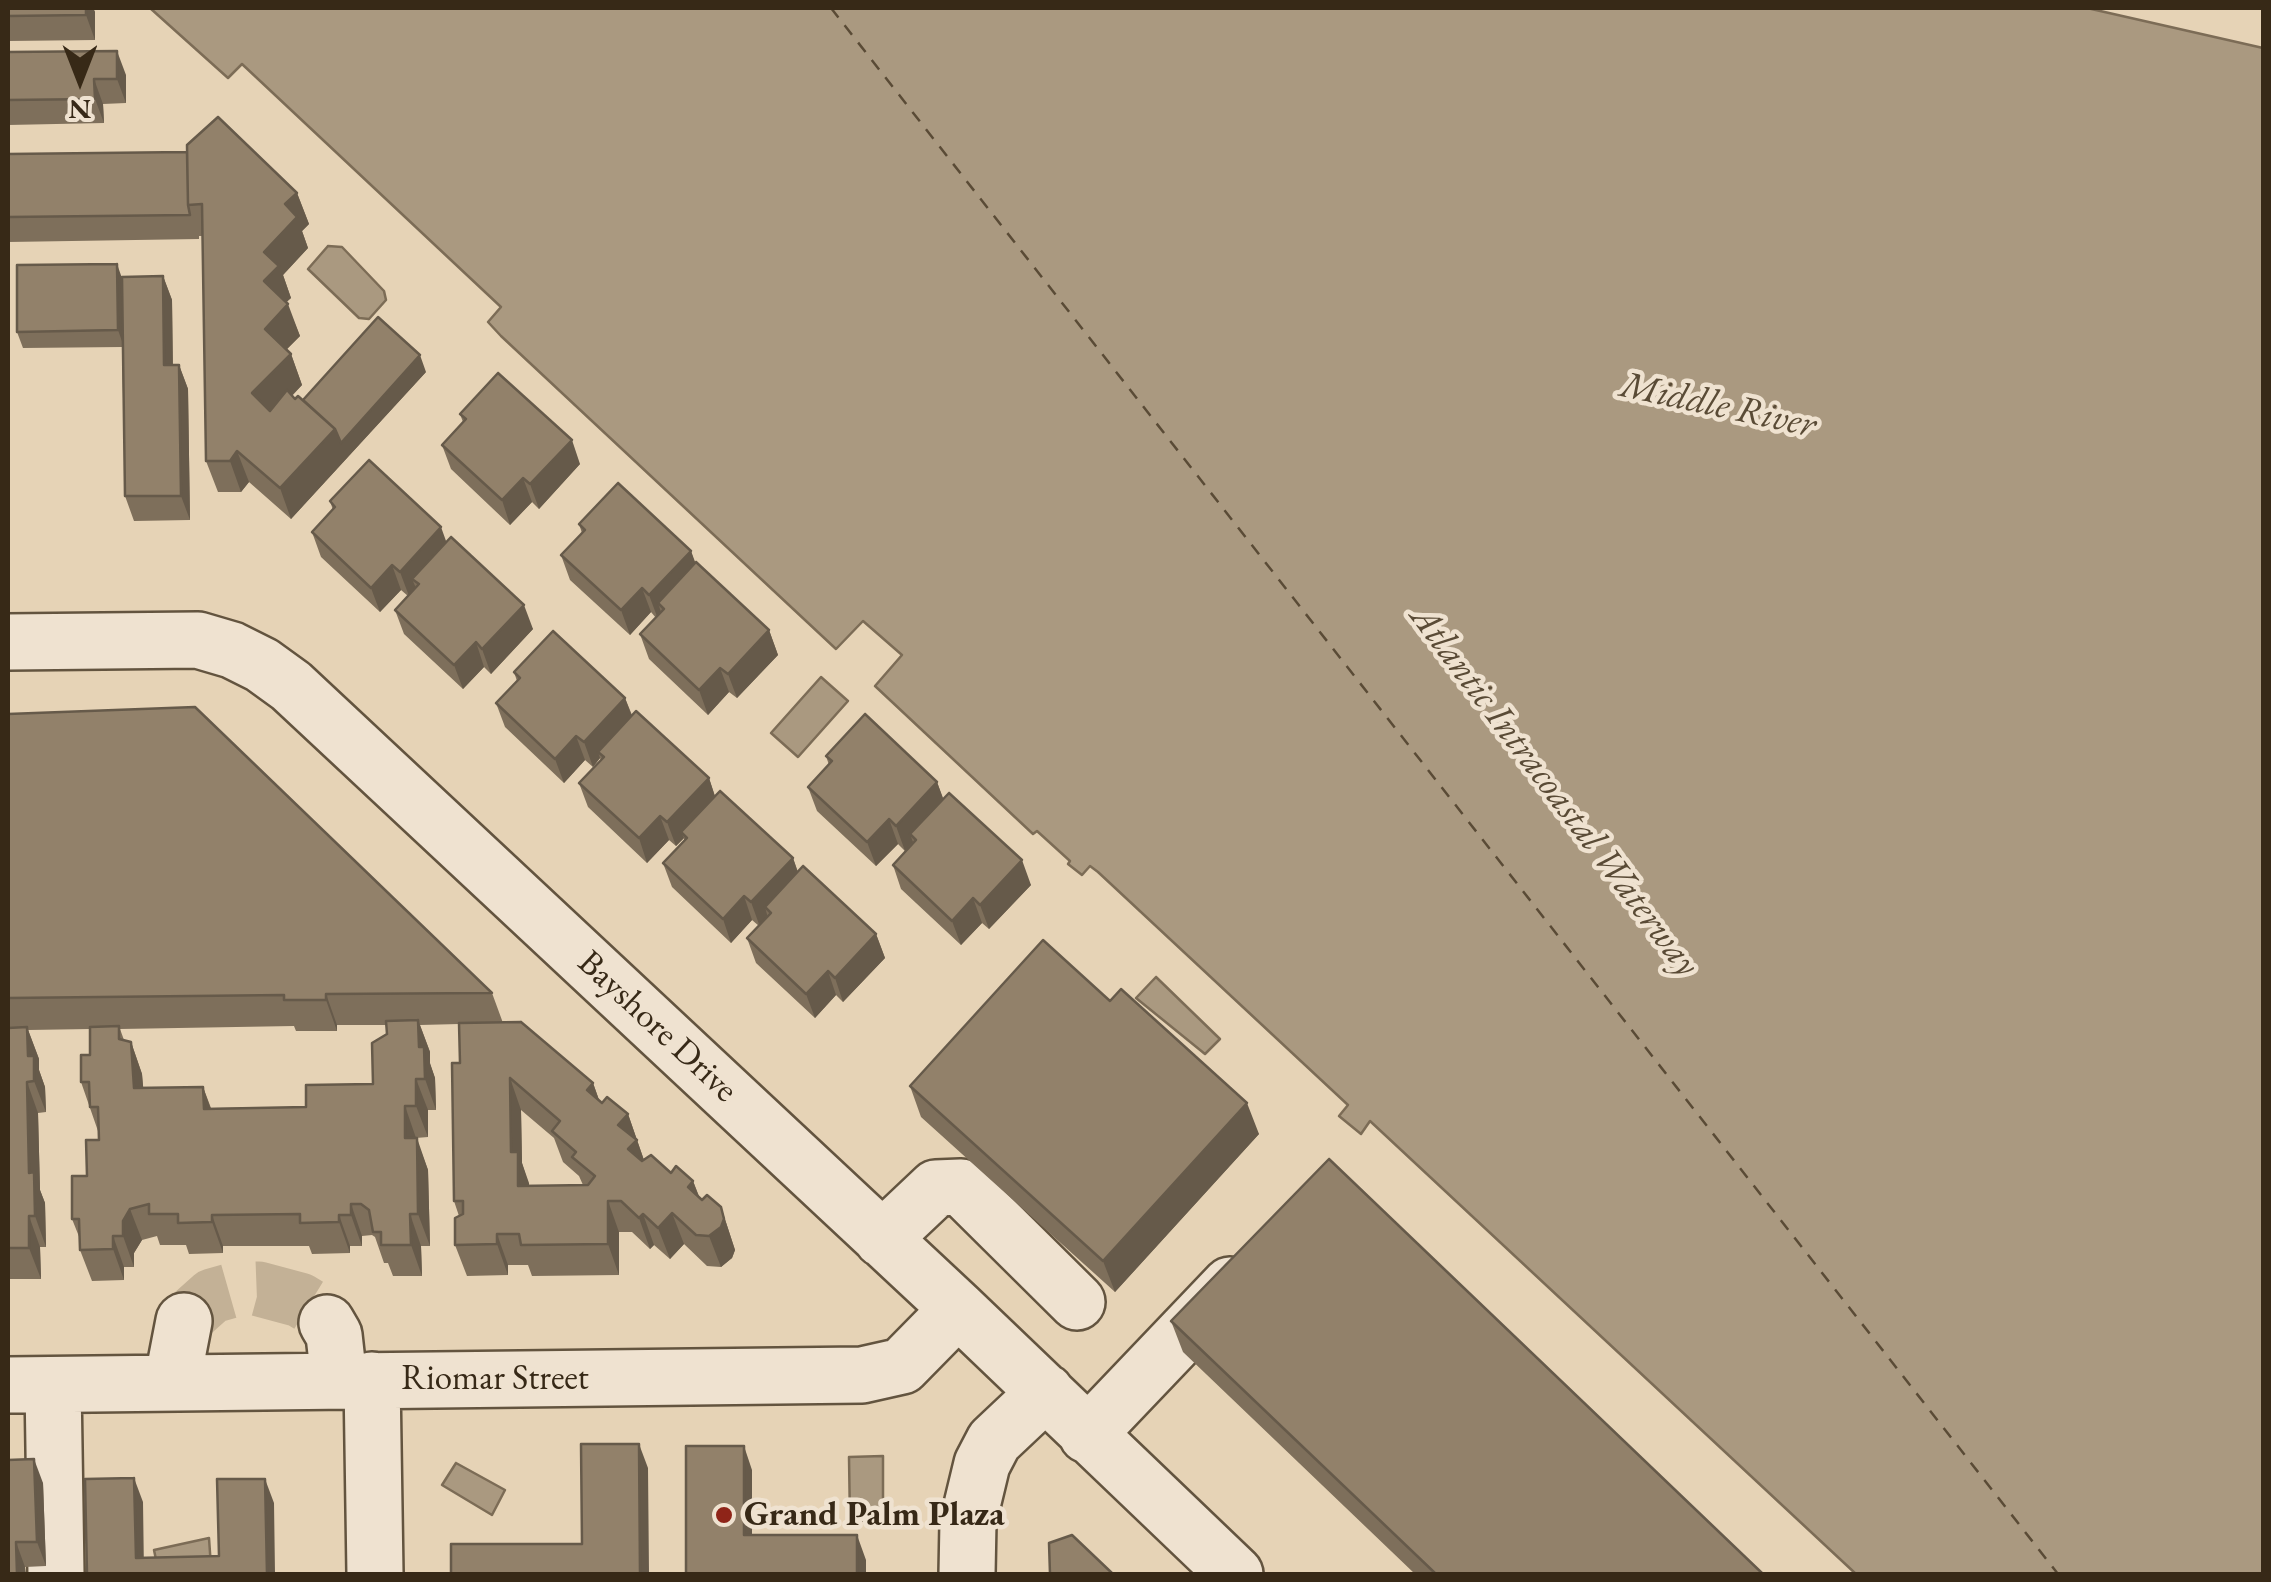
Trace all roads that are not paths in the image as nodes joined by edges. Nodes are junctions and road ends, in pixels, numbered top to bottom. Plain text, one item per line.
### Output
1 (8, 642) edge
2 (882, 1238) junction
3 (1268, 1246) edge
4 (958, 1309) junction
5 (184, 1321) tunnel mouth
6 (327, 1322) tunnel mouth
7 (356, 1380) junction
8 (1033, 1380) junction
9 (172, 1383) junction
10 (30, 1385) edge
11 (1087, 1435) junction
12 (56, 1574) edge
13 (374, 1574) edge
14 (967, 1574) edge
15 (1235, 1574) edge

1 - 2 street, Bayshore Drive
2 - 4 street, Bayshore Drive
2 - 8 street
3 - 11 street
4 - 7 street, Riomar Street
4 - 8 street, Bayshore Drive
5 - 9 street
6 - 7 street
7 - 9 street, Riomar Street
7 - 13 street
8 - 11 street, Bayshore Drive
8 - 14 street
9 - 10 street, Riomar Street
10 - 12 street
11 - 15 street, Bayshore Drive

